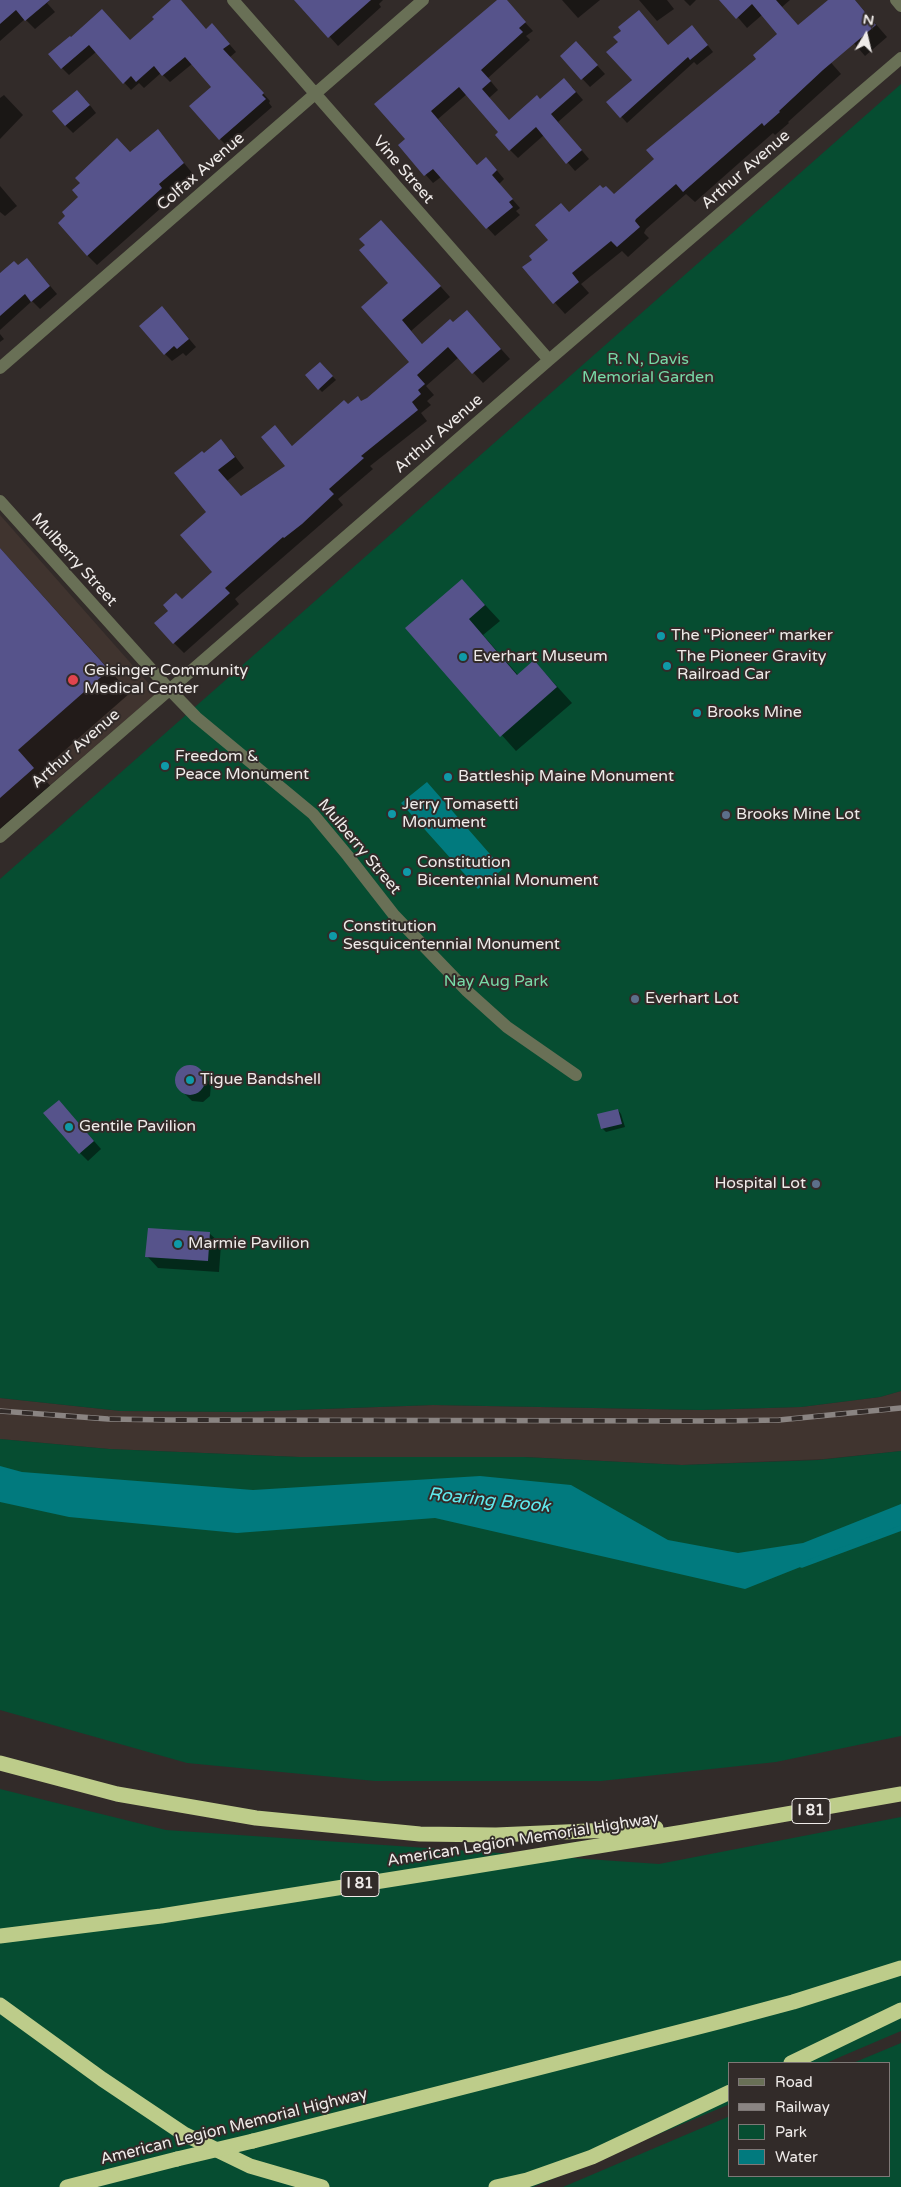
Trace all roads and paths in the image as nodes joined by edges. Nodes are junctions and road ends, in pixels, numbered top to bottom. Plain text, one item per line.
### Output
1 (233, 0) edge
2 (423, 0) edge
3 (896, 0) edge
4 (901, 6) edge
5 (901, 58) edge
6 (315, 95) junction
7 (549, 360) junction
8 (0, 368) edge
9 (0, 501) edge
10 (168, 690) junction
11 (0, 837) edge
12 (576, 1076) dead end
13 (0, 1763) edge
14 (901, 1794) edge
15 (720, 1826) junction
16 (0, 1936) edge
17 (901, 1968) edge
18 (0, 2005) edge
19 (901, 2010) edge
20 (793, 2062) edge
21 (728, 2093) edge
22 (67, 2187) edge
23 (322, 2187) edge
24 (496, 2187) edge

1 - 6 street, Vine Street
2 - 6 street, Colfax Avenue
3 - 4 street
5 - 7 street, Arthur Avenue
6 - 7 street, Vine Street
6 - 8 street, Colfax Avenue
7 - 10 street, Arthur Avenue
9 - 10 street, Mulberry Street
10 - 11 street, Arthur Avenue
10 - 12 street, Mulberry Street
13 - 15 highway
14 - 15 highway, American Legion Memorial Highway / I 81
15 - 16 highway, American Legion Memorial Highway / I 81
17 - 22 highway, American Legion Memorial Highway, bridge
18 - 23 highway
19 - 20 highway
21 - 24 highway

